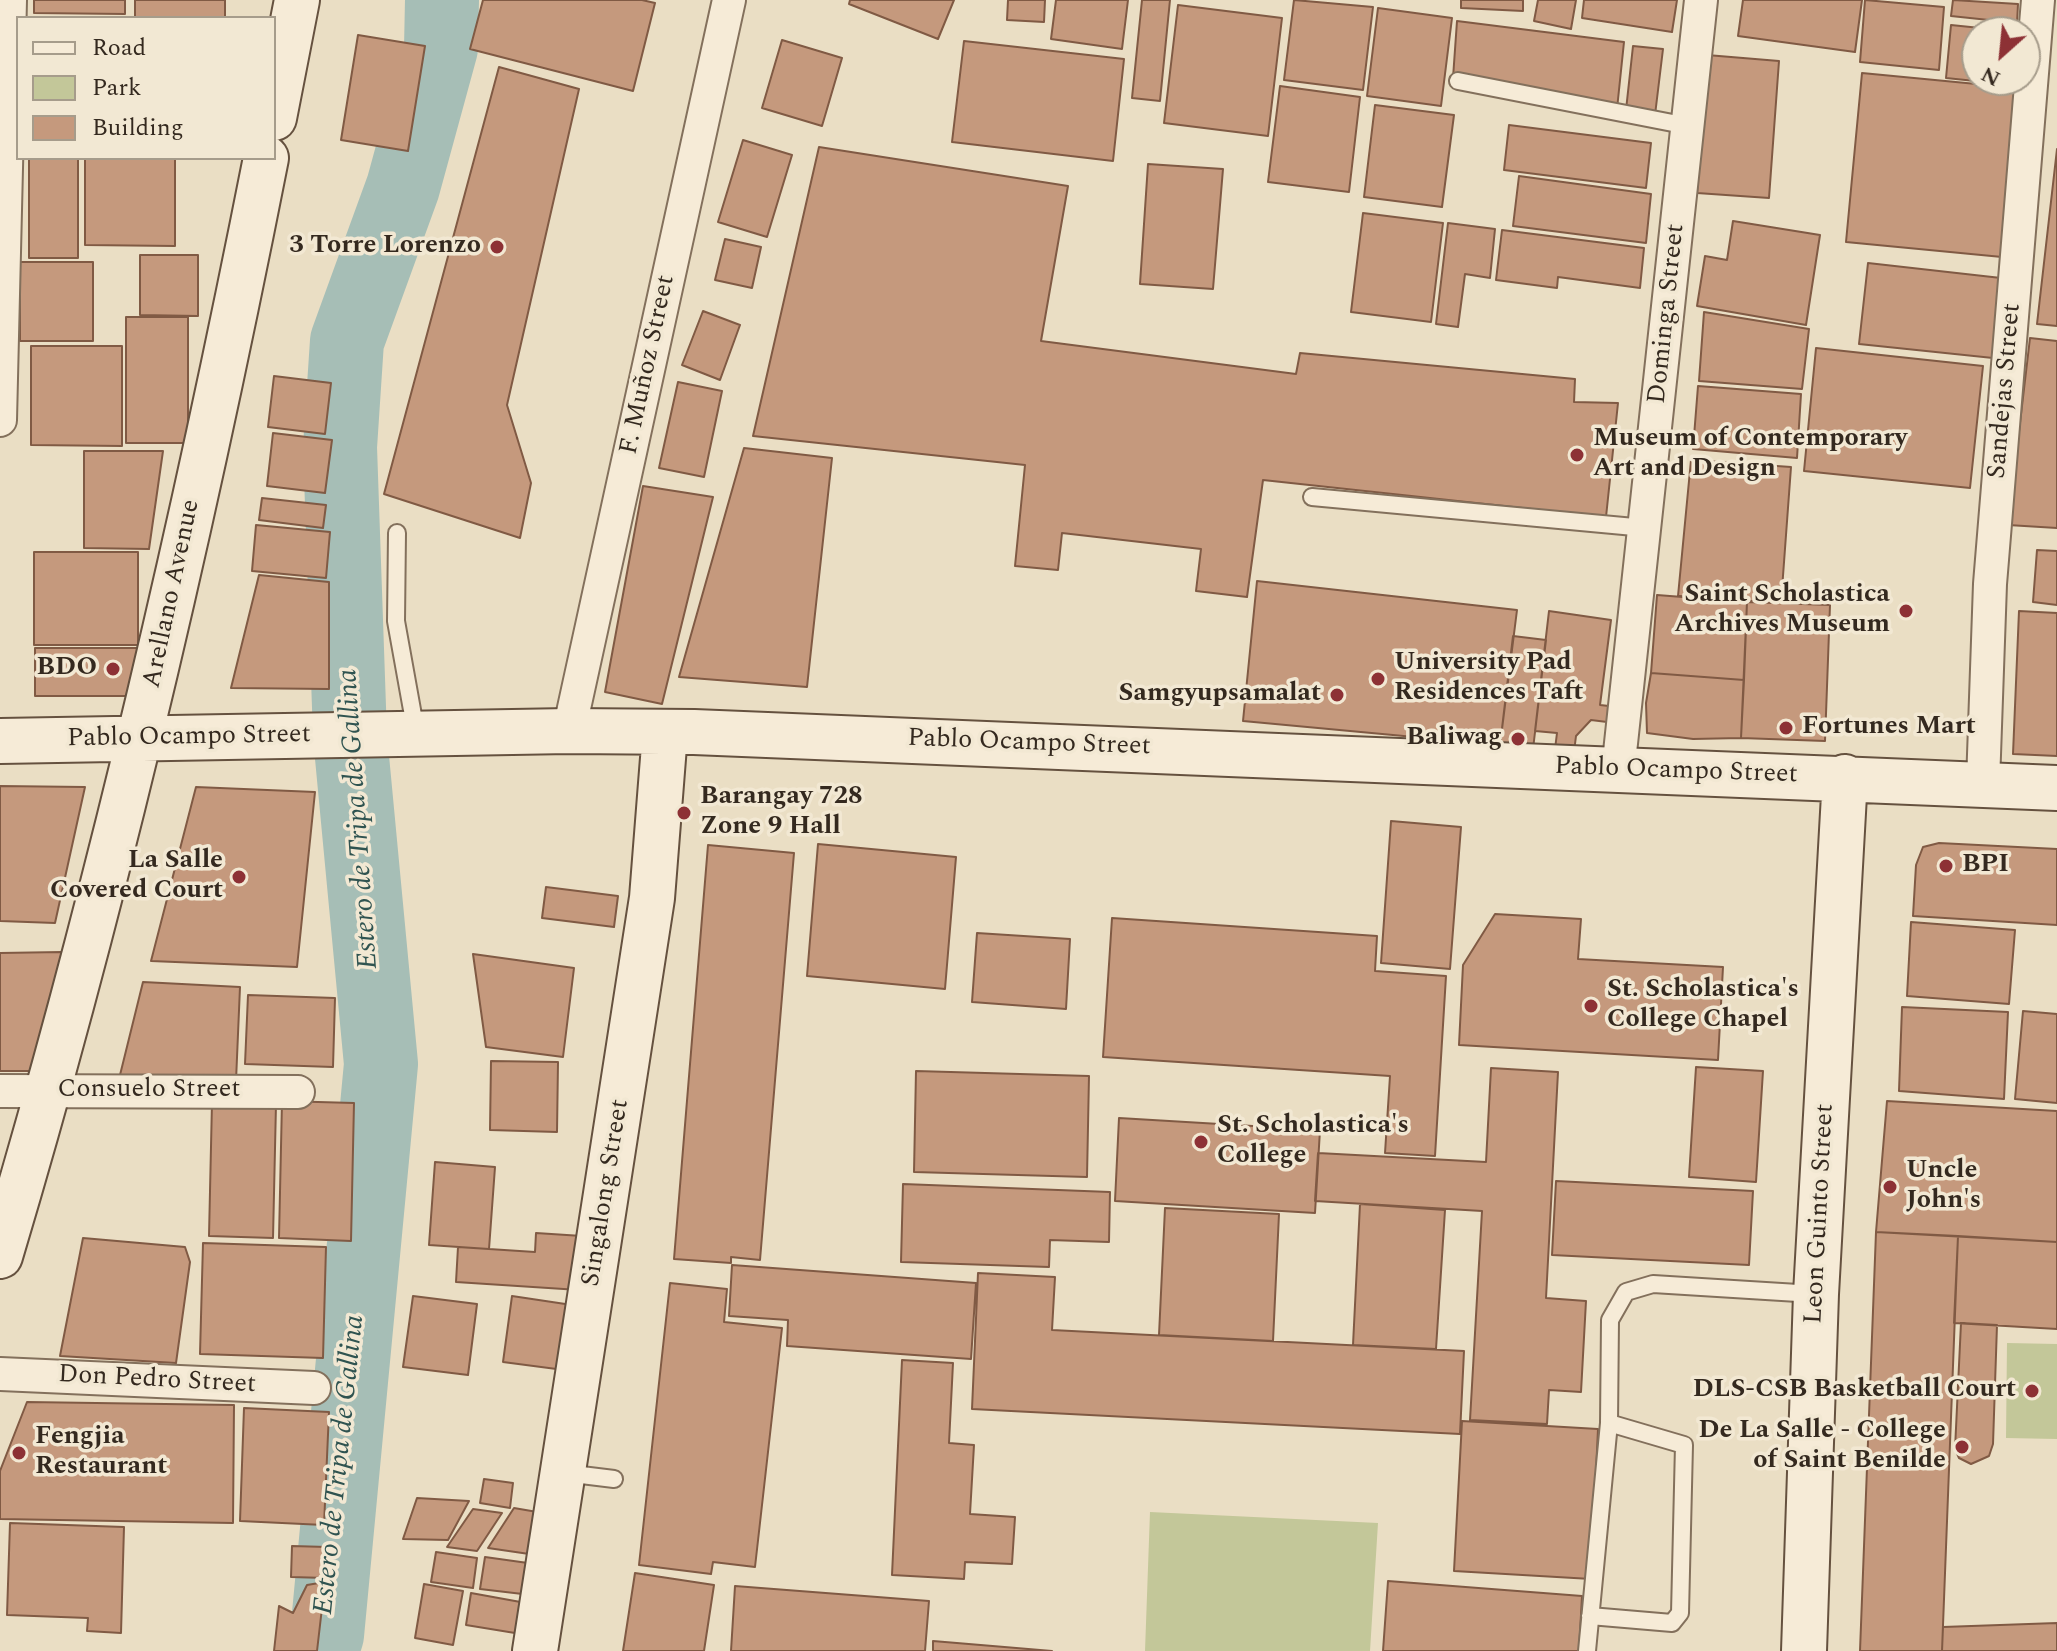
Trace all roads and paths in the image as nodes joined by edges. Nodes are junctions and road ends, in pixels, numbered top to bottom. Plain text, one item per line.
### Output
1 (10, 0) edge
2 (297, 0) edge
3 (729, 0) edge
4 (1701, 0) edge
5 (2038, 0) edge
6 (1458, 81) dead end
7 (276, 108) edge
8 (8, 117) edge
9 (1688, 126) junction
10 (266, 160) edge
11 (0, 420) edge
12 (1312, 497) dead end
13 (1645, 528) junction
14 (397, 533) dead end
15 (569, 731) junction
16 (665, 733) junction
17 (407, 734) junction
18 (142, 739) junction
19 (0, 741) edge
20 (1618, 771) junction
21 (1845, 777) junction
22 (1983, 783) junction
23 (2057, 788) edge
24 (49, 1090) junction
25 (0, 1091) edge
26 (298, 1092) dead end
27 (0, 1256) edge
28 (1816, 1294) junction
29 (0, 1374) edge
30 (314, 1388) dead end
31 (1609, 1423) junction
32 (564, 1473) junction
33 (614, 1479) dead end
34 (1590, 1616) junction
35 (535, 1651) edge
36 (1587, 1651) edge
37 (1804, 1651) edge

1 - 8 street
2 - 7 main road
3 - 15 street, F. Muñoz Street
4 - 9 street, Dominga Street
5 - 22 street, Sandejas Street
6 - 9 lane
8 - 11 street
9 - 13 street, Dominga Street
10 - 18 main road, Arellano Avenue
12 - 13 lane
13 - 20 street, Dominga Street
14 - 17 lane
15 - 16 main road, Pablo Ocampo Street
15 - 17 main road, Pablo Ocampo Street
16 - 20 main road, Pablo Ocampo Street
16 - 32 main road, Singalong Street
17 - 18 main road, Pablo Ocampo Street
18 - 19 main road, Pablo Ocampo Street
18 - 24 main road, Arellano Avenue
20 - 21 main road, Pablo Ocampo Street
21 - 22 main road, Pablo Ocampo Street
21 - 28 main road, Leon Guinto Street
22 - 23 main road, Pablo Ocampo Street
24 - 25 street, Consuelo Street
24 - 26 street, Consuelo Street
24 - 27 main road, Arellano Avenue
28 - 31 lane
28 - 37 main road, Leon Guinto Street
29 - 30 street, Don Pedro Street
31 - 34 lane
31 - 34 lane
32 - 33 lane
32 - 35 main road, Singalong Street
34 - 36 lane

